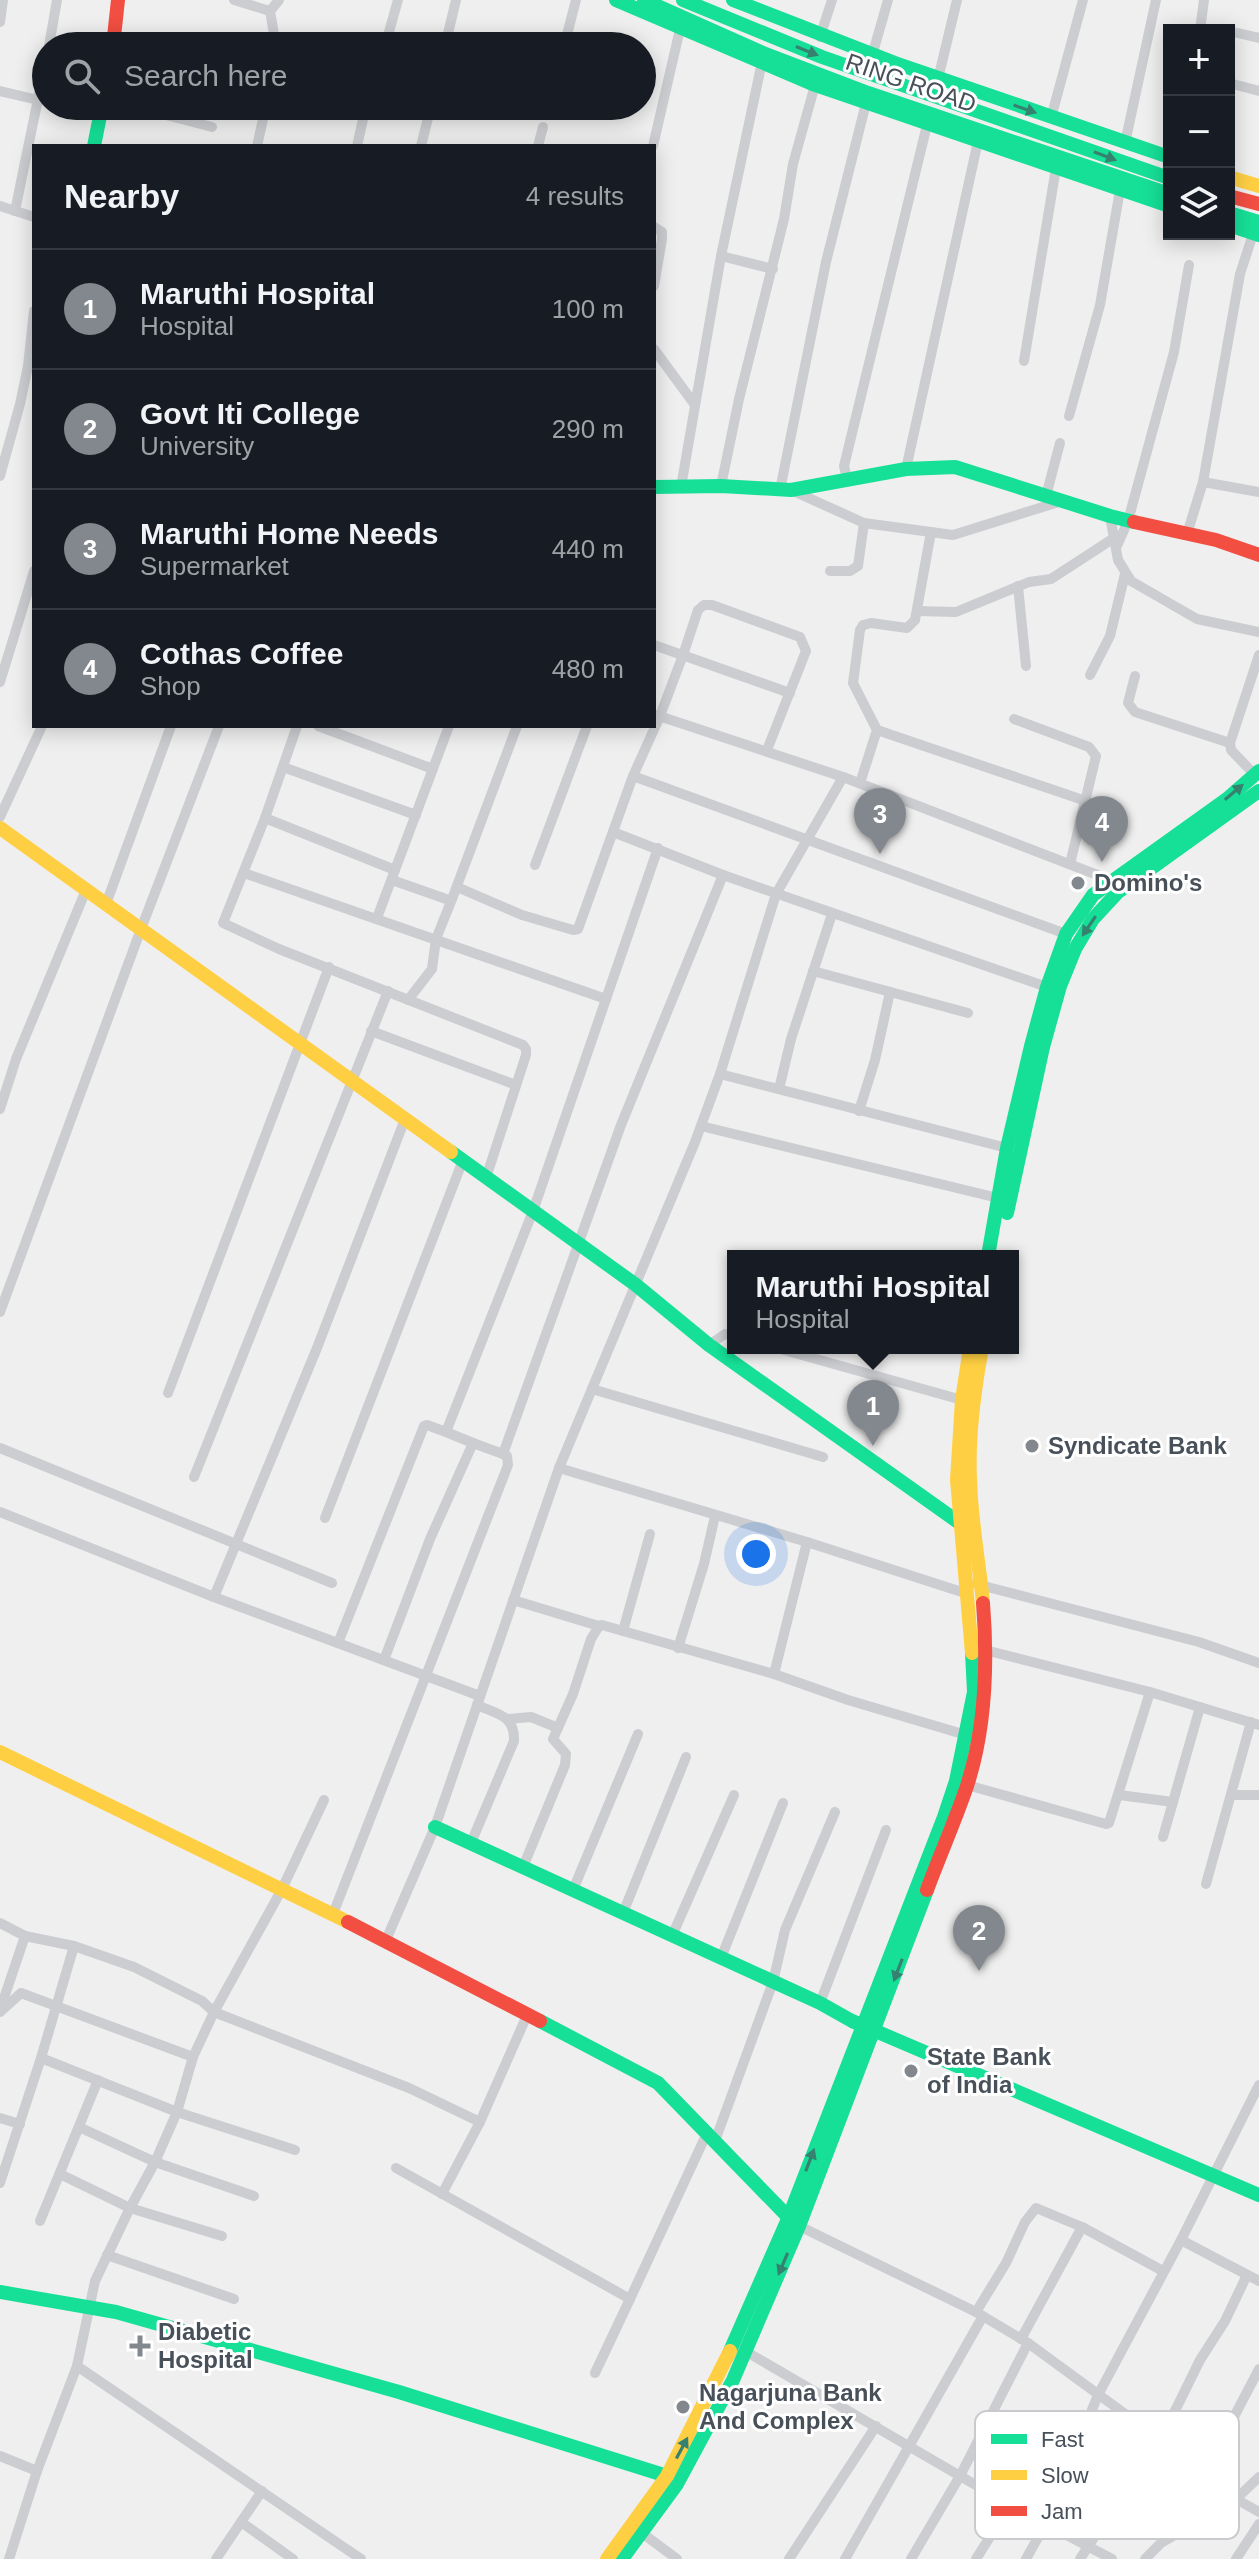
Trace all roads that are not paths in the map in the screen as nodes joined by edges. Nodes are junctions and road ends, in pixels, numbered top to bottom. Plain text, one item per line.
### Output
1 (3, 0) edge
2 (57, 0) edge
3 (118, 0) edge
4 (234, 0) edge
5 (279, 0) edge
6 (398, 0) edge
7 (456, 0) edge
8 (576, 0) edge
9 (616, 0) edge
10 (644, 0) edge
11 (683, 0) edge
12 (733, 0) edge
13 (832, 0) edge
14 (888, 0) edge
15 (957, 0) edge
16 (1083, 0) edge
17 (1156, 0) edge
18 (1204, 0) edge
19 (270, 11) junction
20 (777, 19) junction
21 (0, 22) edge
22 (1201, 24) edge
23 (680, 29) junction
24 (51, 32) edge
25 (117, 32) edge
26 (274, 32) edge
27 (389, 32) edge
28 (448, 32) edge
29 (568, 32) edge
30 (1235, 32) edge
31 (768, 35) junction
32 (820, 37) junction
33 (1259, 38) edge
34 (872, 56) junction
35 (762, 59) junction
36 (938, 79) junction
37 (815, 85) junction
38 (1235, 85) edge
39 (0, 91) edge
40 (1259, 91) edge
41 (32, 99) edge
42 (866, 103) junction
43 (1051, 118) junction
44 (34, 120) edge
45 (99, 120) edge
46 (185, 120) edge
47 (263, 120) edge
48 (363, 120) edge
49 (428, 120) edge
50 (927, 125) junction
51 (212, 127) dead end
52 (543, 127) dead end
53 (978, 141) junction
54 (1063, 141) junction
55 (1125, 143) junction
56 (94, 144) edge
57 (257, 144) edge
58 (357, 144) edge
59 (422, 144) edge
60 (539, 144) edge
61 (653, 144) edge
62 (1163, 155) edge
63 (1057, 162) junction
64 (1163, 176) edge
65 (1235, 179) edge
66 (1259, 186) edge
67 (1120, 190) junction
68 (1163, 198) edge
69 (1235, 198) edge
70 (1259, 204) edge
71 (0, 206) edge
72 (15, 211) junction
73 (32, 216) edge
74 (1235, 216) edge
75 (1235, 226) edge
76 (656, 227) edge
77 (1257, 228) edge
78 (721, 256) junction
79 (1189, 265) dead end
80 (773, 269) junction
81 (656, 274) edge
82 (32, 326) edge
83 (656, 352) edge
84 (1024, 361) dead end
85 (695, 405) junction
86 (1069, 416) dead end
87 (1060, 443) dead end
88 (906, 469) junction
89 (0, 476) edge
90 (847, 478) junction
91 (1203, 482) junction
92 (721, 486) junction
93 (656, 487) edge
94 (681, 487) junction
95 (786, 490) junction
96 (1259, 492) edge
97 (1046, 496) junction
98 (1062, 501) junction
99 (1110, 516) junction
100 (1128, 521) junction
101 (864, 523) junction
102 (931, 532) junction
103 (1187, 534) junction
104 (1115, 543) junction
105 (1259, 555) edge
106 (830, 571) dead end
107 (1125, 574) junction
108 (32, 578) edge
109 (1018, 586) junction
110 (917, 611) junction
111 (1259, 632) edge
112 (656, 646) edge
113 (683, 655) junction
114 (1259, 655) edge
115 (1026, 666) dead end
116 (1090, 675) dead end
117 (1135, 676) dead end
118 (0, 682) edge
119 (790, 693) junction
120 (657, 715) edge
121 (1014, 719) dead end
122 (41, 728) edge
123 (170, 728) edge
124 (218, 728) edge
125 (296, 728) edge
126 (323, 728) edge
127 (448, 728) edge
128 (516, 728) edge
129 (586, 728) edge
130 (652, 728) edge
131 (877, 730) junction
132 (1230, 743) junction
133 (767, 750) junction
134 (283, 767) junction
135 (433, 769) junction
136 (1257, 773) edge
137 (633, 776) junction
138 (843, 777) junction
139 (860, 783) junction
140 (1259, 791) edge
141 (1086, 801) junction
142 (416, 815) junction
143 (0, 817) edge
144 (265, 818) junction
145 (0, 828) edge
146 (613, 832) junction
147 (807, 838) junction
148 (658, 848) junction
149 (1070, 864) junction
150 (535, 865) dead end
151 (244, 873) junction
152 (393, 875) junction
153 (723, 875) junction
154 (1113, 881) junction
155 (457, 887) junction
156 (86, 890) junction
157 (776, 894) junction
158 (452, 899) junction
159 (106, 904) junction
160 (832, 914) junction
161 (377, 918) junction
162 (141, 929) junction
163 (1066, 934) junction
164 (436, 939) junction
165 (329, 967) junction
166 (813, 971) junction
167 (1047, 987) junction
168 (388, 991) junction
169 (890, 992) junction
170 (606, 999) junction
171 (408, 1000) junction
172 (968, 1013) dead end
173 (371, 1031) junction
174 (300, 1044) junction
175 (720, 1074) junction
176 (351, 1080) junction
177 (516, 1085) junction
178 (779, 1089) junction
179 (0, 1109) edge
180 (859, 1111) junction
181 (405, 1119) junction
182 (701, 1126) junction
183 (1007, 1148) junction
184 (463, 1160) junction
185 (486, 1178) junction
186 (998, 1198) junction
187 (533, 1211) junction
188 (580, 1244) junction
189 (989, 1250) edge
190 (999, 1250) edge
191 (636, 1285) junction
192 (0, 1312) edge
193 (727, 1334) edge
194 (709, 1345) junction
195 (798, 1354) edge
196 (969, 1354) edge
197 (981, 1354) edge
198 (592, 1389) junction
199 (168, 1393) dead end
200 (962, 1400) junction
201 (446, 1432) junction
202 (473, 1443) junction
203 (0, 1448) edge
204 (503, 1454) junction
205 (823, 1457) dead end
206 (559, 1468) junction
207 (194, 1477) dead end
208 (0, 1512) edge
209 (715, 1516) junction
210 (325, 1518) dead end
211 (968, 1526) junction
212 (650, 1534) dead end
213 (807, 1542) junction
214 (236, 1545) junction
215 (332, 1583) dead end
216 (972, 1587) junction
217 (214, 1597) junction
218 (513, 1600) junction
219 (599, 1626) junction
220 (623, 1631) junction
221 (338, 1643) junction
222 (678, 1648) junction
223 (985, 1650) junction
224 (384, 1660) junction
225 (1259, 1663) edge
226 (774, 1674) junction
227 (424, 1675) junction
228 (1150, 1692) junction
229 (478, 1700) junction
230 (1200, 1707) junction
231 (507, 1719) junction
232 (1255, 1724) edge
233 (558, 1728) junction
234 (638, 1734) dead end
235 (966, 1735) junction
236 (0, 1752) edge
237 (686, 1757) dead end
238 (967, 1785) junction
239 (734, 1795) dead end
240 (1119, 1795) junction
241 (1231, 1795) junction
242 (1259, 1795) edge
243 (324, 1800) dead end
244 (1173, 1802) junction
245 (783, 1803) dead end
246 (835, 1812) dead end
247 (435, 1827) junction
248 (886, 1830) dead end
249 (1163, 1837) dead end
250 (471, 1843) junction
251 (523, 1867) junction
252 (1206, 1884) dead end
253 (282, 1889) junction
254 (573, 1890) junction
255 (623, 1913) junction
256 (333, 1914) junction
257 (0, 1923) edge
258 (25, 1936) junction
259 (672, 1936) junction
260 (386, 1940) junction
261 (74, 1946) junction
262 (721, 1958) junction
263 (773, 1982) junction
264 (820, 2003) junction
265 (56, 2007) junction
266 (0, 2011) edge
267 (214, 2012) junction
268 (528, 2013) junction
269 (868, 2028) junction
270 (193, 2057) junction
271 (41, 2058) junction
272 (98, 2080) junction
273 (1259, 2085) edge
274 (177, 2112) junction
275 (0, 2118) edge
276 (480, 2122) junction
277 (20, 2124) junction
278 (79, 2127) junction
279 (711, 2137) junction
280 (295, 2150) dead end
281 (155, 2162) junction
282 (396, 2168) dead end
283 (60, 2174) junction
284 (1214, 2175) junction
285 (0, 2183) edge
286 (442, 2194) junction
287 (1259, 2195) edge
288 (254, 2196) dead end
289 (130, 2208) junction
290 (40, 2221) dead end
291 (794, 2222) junction
292 (1082, 2227) junction
293 (222, 2236) dead end
294 (1181, 2240) junction
295 (107, 2255) junction
296 (1163, 2271) junction
297 (1247, 2275) junction
298 (1259, 2281) edge
299 (0, 2292) edge
300 (234, 2299) dead end
301 (630, 2299) junction
302 (90, 2308) junction
303 (979, 2314) junction
304 (1025, 2341) junction
305 (745, 2351) junction
306 (77, 2366) junction
307 (1259, 2369) edge
308 (595, 2373) dead end
309 (1098, 2395) junction
310 (991, 2411) edge
311 (1092, 2411) edge
312 (1120, 2411) edge
313 (1175, 2411) edge
314 (1237, 2411) edge
315 (876, 2426) junction
316 (908, 2445) junction
317 (975, 2445) edge
318 (0, 2456) edge
319 (37, 2471) junction
320 (960, 2476) junction
321 (1259, 2477) edge
322 (672, 2480) junction
323 (975, 2485) edge
324 (262, 2491) junction
325 (1239, 2496) edge
326 (1239, 2501) edge
327 (1259, 2512) edge
328 (241, 2522) junction
329 (1259, 2524) edge
330 (642, 2533) junction
331 (989, 2539) edge
332 (1037, 2539) edge
333 (1076, 2539) edge
334 (1091, 2539) edge
335 (1168, 2539) edge
336 (1087, 2545) junction
337 (9, 2559) edge
338 (216, 2559) edge
339 (293, 2559) edge
340 (361, 2559) edge
341 (607, 2559) edge
342 (622, 2559) edge
343 (677, 2559) edge
344 (789, 2559) edge
345 (845, 2559) edge
346 (911, 2559) edge
347 (976, 2559) edge
348 (1026, 2559) edge
349 (1080, 2559) edge
350 (1112, 2559) edge
351 (1145, 2559) edge
352 (1236, 2559) edge

1 - 21 street
2 - 24 street
3 - 25 main road
4 - 19 street
5 - 19 street
6 - 27 street
7 - 28 street
8 - 29 street
9 - 23 main road
10 - 35 main road, RING ROAD
11 - 31 main road, RING ROAD
12 - 20 main road
13 - 32 street
14 - 34 street
15 - 36 street
16 - 43 street
17 - 55 street
18 - 22 street
19 - 26 street
20 - 31 main road
20 - 32 main road
23 - 35 main road
23 - 61 street
30 - 33 street
31 -> 54 main road, RING ROAD
32 - 34 main road
34 - 36 main road
35 - 37 main road
35 - 63 main road, RING ROAD
35 - 78 street
36 -> 43 main road
37 - 42 main road
37 - 80 street
38 - 40 street
39 - 41 street
42 - 50 main road
42 - 95 street
43 - 55 main road
44 - 72 street
45 - 56 main road
46 - 51 street
47 - 57 street
48 - 58 street
49 - 59 street
50 - 53 main road
50 - 90 street
52 - 60 street
53 - 63 main road
53 - 88 street
54 - 63 main road
54 -> 64 main road, RING ROAD
55 - 62 main road
63 - 67 main road
63 - 68 main road, RING ROAD
63 - 84 street
65 - 66 main road
67 - 68 main road
67 - 86 street
69 - 70 main road
71 - 72 street
72 - 73 street
74 - 77 main road
75 - 77 main road
76 - 81 street
77 - 91 street
78 - 80 street
78 - 85 street
79 - 100 street
80 - 92 street
82 - 89 street
83 - 85 street
85 - 94 street
87 - 97 street
88 - 90 main road
88 - 97 main road
90 - 95 main road
91 - 96 street
91 - 103 street
92 - 94 main road
92 - 95 main road
93 - 94 main road
95 - 101 street
97 - 98 main road
98 - 99 main road
98 - 102 street
99 - 100 main road
99 - 104 street
100 - 103 main road
100 - 104 street
101 - 102 street
101 - 106 street
102 - 110 street
103 - 105 main road
104 - 107 street
104 - 109 street
107 - 111 street
107 - 116 street
108 - 118 street
109 - 110 street
109 - 115 street
110 - 131 street
112 - 113 street
113 - 119 street
113 - 119 street
113 - 120 street
114 - 132 street
117 - 132 street
119 - 133 street
120 - 133 street
121 - 141 street
122 - 143 street
123 - 159 street
124 - 162 street
125 - 134 street
126 - 135 street
127 - 135 street
128 - 155 street
129 - 150 street
130 - 137 street
131 - 139 street
131 - 141 street
132 - 136 street
133 - 138 street
134 - 142 street
134 - 144 street
135 - 142 street
154 -> 136 main road
137 - 146 street
137 - 147 street
138 - 139 street
138 - 147 street
139 - 149 street
140 -> 190 main road
141 - 149 street
142 - 152 street
144 - 151 street
144 - 152 street
145 - 156 main road
146 - 148 street
146 - 155 street
147 - 157 street
147 - 163 street
148 - 153 street
148 - 170 street
149 - 154 street
151 - 161 street
151 - 165 street
152 - 158 street
152 - 161 street
153 - 157 street
153 - 188 street
154 - 163 main road
155 - 158 street
156 - 159 main road
156 - 179 street
157 - 160 street
157 - 175 street
158 - 164 street
159 - 162 main road
160 - 166 street
160 - 167 street
161 - 164 street
162 - 174 main road
162 - 192 street
163 - 167 main road
164 - 170 street
164 - 171 street
165 - 168 street
165 - 174 street
166 - 169 street
166 - 178 street
167 - 183 main road
168 - 171 street
168 - 173 street
169 - 172 street
169 - 180 street
170 - 187 street
171 - 177 street
173 - 176 street
173 - 177 street
174 - 176 main road
174 - 199 street
175 - 178 street
175 - 182 street
176 - 181 main road
176 - 207 street
177 - 185 street
178 - 180 street
180 - 183 street
181 - 184 main road
181 - 214 street
182 - 186 street
182 - 191 street
183 - 186 main road
184 - 185 main road
184 - 210 street
185 - 187 main road
186 - 189 main road
187 - 188 main road
187 - 201 street
188 - 191 main road
188 - 204 street
191 - 194 main road
191 - 198 street
193 - 194 street
194 - 211 main road
195 - 200 street
196 - 200 main road
197 - 211 main road
198 - 205 street
198 - 206 street
200 - 211 main road
201 - 202 street
201 - 221 street
202 - 204 street
202 - 224 street
203 - 214 street
204 - 227 street
206 - 209 street
206 - 218 street
208 - 217 street
209 - 213 street
209 - 222 street
211 - 216 main road
212 - 220 street
213 - 216 street
213 - 226 street
214 - 215 street
214 - 217 street
216 - 223 main road
216 - 225 street
216 - 235 main road
217 - 221 street
218 - 219 street
218 - 229 street
219 - 220 street
219 - 233 street
220 - 222 street
221 - 224 street
222 - 226 street
223 - 228 street
223 - 238 main road
224 - 227 street
226 - 235 street
227 - 229 street
227 - 256 street
228 - 230 street
228 - 240 street
229 - 231 street
229 - 247 street
230 - 232 street
230 - 244 street
231 - 233 street
231 - 250 street
232 - 241 street
233 - 251 street
234 - 254 street
235 - 269 main road
236 - 253 main road
237 - 255 street
238 - 240 street
238 -> 269 main road
239 - 259 street
240 - 244 street
241 - 242 street
241 - 252 street
243 - 253 street
244 - 249 street
245 - 262 street
246 - 263 street
247 - 250 main road
247 - 260 street
248 - 264 street
250 - 251 main road
251 - 254 main road
253 - 256 main road
253 - 267 street
254 - 255 main road
255 - 259 main road
256 - 260 main road
257 - 258 street
258 - 261 street
258 - 266 street
259 - 262 main road
260 - 268 main road
261 - 265 street
261 - 267 street
262 - 263 main road
263 - 264 main road
263 - 279 street
264 - 269 main road
265 - 266 street
265 - 270 street
265 - 271 street
267 - 270 street
267 - 276 street
268 - 276 street
268 - 279 main road
269 - 284 main road
269 - 291 main road
270 - 274 street
271 - 272 street
271 - 277 street
272 - 274 street
272 - 278 street
273 - 284 street
274 - 280 street
274 - 281 street
275 - 277 street
276 - 286 street
277 - 285 street
278 - 281 street
278 - 283 street
279 - 291 main road
279 - 301 street
281 - 288 street
281 - 289 street
282 - 286 street
283 - 289 street
283 - 290 street
284 - 287 main road
284 - 294 street
286 - 301 street
289 - 293 street
289 - 295 street
291 - 303 street
291 -> 305 main road
322 -> 291 main road
292 - 296 street
292 - 303 street
292 - 304 street
294 - 296 street
294 - 297 street
295 - 300 street
295 - 302 street
296 - 309 street
297 - 298 street
297 - 313 street
299 - 302 main road
301 - 308 street
302 - 306 street
302 - 322 main road
303 - 304 street
303 - 316 street
304 - 309 street
304 - 310 street
305 - 315 street
305 - 322 main road
306 - 319 street
306 - 324 street
307 - 314 street
309 - 311 street
309 - 312 street
315 - 316 street
315 - 344 street
316 - 320 street
316 - 345 street
317 - 320 street
318 - 319 street
319 - 337 street
320 - 323 street
320 - 346 street
321 - 325 street
322 - 330 main road
322 - 341 main road
324 - 328 street
324 - 340 street
326 - 327 street
328 - 338 street
328 - 339 street
329 - 352 street
330 - 342 main road
330 - 343 street
331 - 347 street
332 - 348 street
333 - 336 street
334 - 336 street
335 - 351 street
336 - 349 street
336 - 350 street

